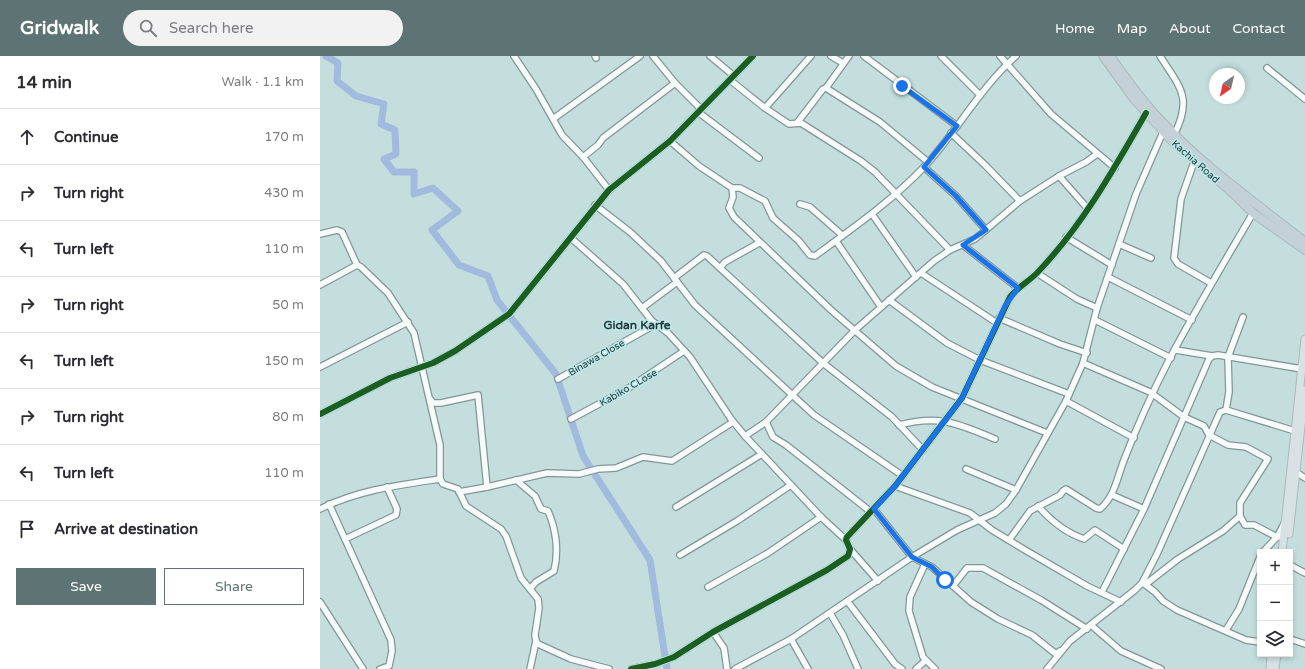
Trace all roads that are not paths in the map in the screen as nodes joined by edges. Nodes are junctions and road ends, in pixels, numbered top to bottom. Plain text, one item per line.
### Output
1 (514, 56) edge
2 (640, 56) edge
3 (653, 56) edge
4 (710, 56) edge
5 (753, 56) edge
6 (811, 56) edge
7 (831, 56) edge
8 (849, 56) edge
9 (864, 56) edge
10 (941, 56) edge
11 (1000, 56) edge
12 (1016, 56) edge
13 (1103, 56) edge
14 (1110, 56) edge
15 (1160, 56) edge
16 (843, 63) junction
17 (1008, 63) junction
18 (1267, 68) dead end
19 (732, 78) junction
20 (675, 83) junction
21 (826, 88) junction
22 (980, 95) junction
23 (1305, 99) edge
24 (765, 108) junction
25 (700, 111) junction
26 (1146, 113) junction
27 (553, 119) junction
28 (796, 123) junction
29 (957, 126) junction
30 (1163, 132) junction
31 (951, 133) junction
32 (1174, 134) junction
33 (670, 141) junction
34 (1097, 154) junction
35 (583, 157) junction
36 (759, 158) dead end
37 (1194, 162) junction
38 (926, 164) junction
39 (1115, 168) junction
40 (1059, 176) junction
41 (732, 188) junction
42 (608, 190) junction
43 (896, 194) junction
44 (1020, 201) junction
45 (800, 204) dead end
46 (595, 205) junction
47 (1088, 209) junction
48 (1253, 213) junction
49 (872, 214) junction
50 (986, 230) junction
51 (320, 234) edge
52 (842, 235) junction
53 (1066, 237) junction
54 (571, 238) junction
55 (836, 241) junction
56 (1305, 241) edge
57 (759, 243) junction
58 (1119, 244) junction
59 (963, 245) junction
60 (950, 250) junction
61 (1305, 250) edge
62 (1151, 258) dead end
63 (358, 265) junction
64 (1112, 265) junction
65 (720, 268) junction
66 (921, 273) junction
67 (1037, 273) junction
68 (916, 277) junction
69 (1108, 277) junction
70 (676, 280) junction
71 (1211, 283) junction
72 (320, 285) edge
73 (1018, 288) junction
74 (890, 300) junction
75 (881, 307) junction
76 (642, 308) junction
77 (1097, 308) junction
78 (1243, 316) dead end
79 (998, 320) junction
80 (1094, 320) junction
81 (1192, 320) junction
82 (408, 322) junction
83 (656, 324) junction
84 (855, 330) junction
85 (1305, 339) edge
86 (1176, 350) junction
87 (684, 351) junction
88 (1087, 353) junction
89 (1212, 356) junction
90 (1228, 356) junction
91 (1171, 358) junction
92 (980, 360) junction
93 (823, 363) junction
94 (1083, 363) junction
95 (422, 365) junction
96 (320, 367) edge
97 (1302, 368) junction
98 (558, 379) dead end
99 (428, 390) junction
100 (1305, 390) edge
101 (1069, 394) junction
102 (1153, 395) junction
103 (793, 396) junction
104 (962, 398) junction
105 (1066, 401) junction
106 (1226, 410) junction
107 (320, 414) edge
108 (1184, 417) junction
109 (571, 419) dead end
110 (946, 421) junction
111 (733, 422) junction
112 (766, 422) junction
113 (899, 425) junction
114 (1295, 431) junction
115 (1047, 433) junction
116 (1209, 435) junction
117 (745, 436) junction
118 (1134, 438) junction
119 (995, 439) dead end
120 (923, 450) junction
121 (762, 454) junction
122 (966, 469) dead end
123 (1305, 469) edge
124 (1300, 475) edge
125 (903, 476) junction
126 (440, 479) junction
127 (516, 480) junction
128 (791, 485) junction
129 (895, 486) junction
130 (386, 487) junction
131 (487, 487) junction
132 (1016, 490) junction
133 (459, 492) junction
134 (1112, 495) junction
135 (329, 504) junction
136 (1038, 506) junction
137 (676, 507) dead end
138 (320, 509) edge
139 (1144, 509) junction
140 (873, 511) junction
141 (1240, 516) junction
142 (821, 517) junction
143 (981, 520) junction
144 (1286, 522) junction
145 (1284, 535) junction
146 (1277, 537) junction
147 (345, 539) junction
148 (846, 540) junction
149 (1009, 540) junction
150 (850, 549) junction
151 (1124, 549) junction
152 (1266, 549) edge
153 (1282, 549) edge
154 (1288, 549) edge
155 (680, 555) dead end
156 (912, 557) junction
157 (925, 564) junction
158 (1257, 564) edge
159 (1293, 567) edge
160 (1305, 573) edge
161 (878, 581) junction
162 (1144, 584) junction
163 (953, 586) junction
164 (708, 587) dead end
165 (530, 589) junction
166 (1102, 592) junction
167 (320, 602) edge
168 (848, 602) junction
169 (1121, 602) junction
170 (830, 613) junction
171 (1089, 627) junction
172 (1226, 630) junction
173 (713, 632) junction
174 (791, 639) junction
175 (1293, 640) edge
176 (536, 641) junction
177 (1070, 641) junction
178 (1257, 642) edge
179 (1305, 644) edge
180 (1271, 657) edge
181 (1276, 657) edge
182 (925, 661) junction
183 (1272, 668) edge
184 (363, 669) edge
185 (380, 669) edge
186 (530, 669) edge
187 (609, 669) edge
188 (631, 669) edge
189 (727, 669) edge
190 (735, 669) edge
191 (808, 669) edge
192 (858, 669) edge
193 (902, 669) edge
194 (916, 669) edge
195 (935, 669) edge
196 (1047, 669) edge
197 (1160, 669) edge

1 - 27 street
2 - 27 street
3 - 20 street
4 - 19 street
5 - 19 street
6 - 24 street
7 - 16 street
8 - 16 street
9 - 29 street
10 - 22 street
11 - 17 street
12 - 17 street
13 - 26 highway, Kachia Road
14 - 32 highway, Kachia Road
15 - 32 street
16 - 21 street
17 - 22 street
17 - 34 street
18 - 23 street
19 - 24 street
19 - 25 street
20 - 25 street
20 - 35 street
21 - 28 street
21 - 38 street
22 - 29 street
24 - 28 street
25 - 33 street
25 - 36 street
26 - 30 highway, Kachia Road
26 - 39 street
27 - 35 street
28 - 43 street
29 - 31 street
30 - 37 highway, Kachia Road
30 - 58 street
31 - 38 street
31 - 44 street
32 - 56 highway, Kachia Road
33 - 41 street
33 - 42 street
34 - 39 street
34 - 40 street
35 - 42 street
37 - 48 highway, Kachia Road
37 - 71 street
38 - 43 street
38 - 50 street
39 - 47 street
40 - 44 street
40 - 47 street
41 - 55 street
41 - 57 street
42 - 46 street
43 - 49 street
43 - 60 street
44 - 50 street
45 - 52 street
46 - 54 street
46 - 70 street
47 - 53 street
48 - 61 highway, Kachia Road
48 - 71 street
49 - 52 street
49 - 68 street
50 - 59 street
51 - 63 street
52 - 55 street
53 - 64 street
53 - 67 street
54 - 76 street
54 - 95 street
55 - 75 street
57 - 65 street
57 - 84 street
58 - 62 street
58 - 64 street
59 - 60 street
59 - 73 street
60 - 66 street
63 - 72 street
63 - 82 street
64 - 69 street
65 - 70 street
65 - 93 street
66 - 68 street
66 - 79 street
67 - 73 street
67 - 77 street
68 - 74 street
69 - 77 street
69 - 81 street
70 - 76 street
70 - 103 street
71 - 81 street
73 - 79 street
74 - 75 street
74 - 92 street
75 - 84 street
76 - 83 street
77 - 80 street
78 - 90 street
79 - 88 street
79 - 92 street
80 - 88 street
80 - 91 street
81 - 86 street
82 - 95 street
82 - 96 street
83 - 87 street
83 - 98 street, Binawa Close
84 - 93 street
84 - 104 street
85 - 97 main road
86 - 89 street
86 - 91 street
87 - 109 street, Kabiko CLose
87 - 111 street
88 - 94 street
89 - 90 street
89 - 108 street
90 - 97 street
90 - 106 street
91 - 102 street
92 - 101 street
92 - 104 street
93 - 103 street
93 - 113 street
94 - 101 street
94 - 102 street
95 - 99 street
95 - 107 street
97 - 114 main road
99 - 126 street
99 - 131 street
100 - 124 main road
101 - 105 street
102 - 108 street
102 - 118 street
103 - 112 street
103 - 125 street
104 - 110 street
104 - 115 street
105 - 115 street
105 - 118 street
106 - 114 street
106 - 116 street
108 - 116 street
108 - 139 street
110 - 113 street
110 - 119 street
110 - 120 street
111 - 117 street
111 - 127 street
112 - 117 street
112 - 140 street
113 - 120 street
114 - 144 main road
115 - 132 street
116 - 141 street
116 - 162 street
117 - 121 street
118 - 134 street
120 - 125 street
121 - 128 street
121 - 137 street
122 - 132 street
123 - 124 street
124 - 154 main road
125 - 129 street
126 - 130 street
126 - 133 street
127 - 131 street
127 - 165 street
128 - 142 street
128 - 155 street
129 - 140 street
129 - 143 street
130 - 135 street
130 - 147 street
131 - 133 street
132 - 143 street
133 - 165 street
134 - 136 street
134 - 139 street
135 - 138 street
135 - 147 street
136 - 149 street
136 - 151 street
139 - 151 street
140 - 148 street
140 - 156 street
141 - 146 street
141 - 162 street
142 - 148 street
142 - 164 street
143 - 149 street
143 - 156 street
144 - 145 main road
144 - 146 street
145 - 146 street
145 - 153 main road
146 - 152 street
147 - 185 street
148 - 150 street
149 - 166 street
150 - 161 street
150 - 173 street
151 - 166 street
156 - 157 street
156 - 161 street
157 - 163 street
157 - 182 street
158 - 172 street
159 - 160 street
161 - 168 street
162 - 169 street
162 - 172 street
163 - 171 street
163 - 177 street
165 - 176 street
166 - 169 street
167 - 184 street
168 - 170 street
168 - 193 street
169 - 171 street
170 - 174 street
170 - 192 street
171 - 177 street
171 - 197 street
172 - 178 street
173 - 188 street
173 - 189 street
174 - 190 street
174 - 191 street
175 - 179 street
176 - 186 street
176 - 187 street
177 - 196 street
180 - 183 main road
181 - 183 main road
182 - 194 street
182 - 195 street

